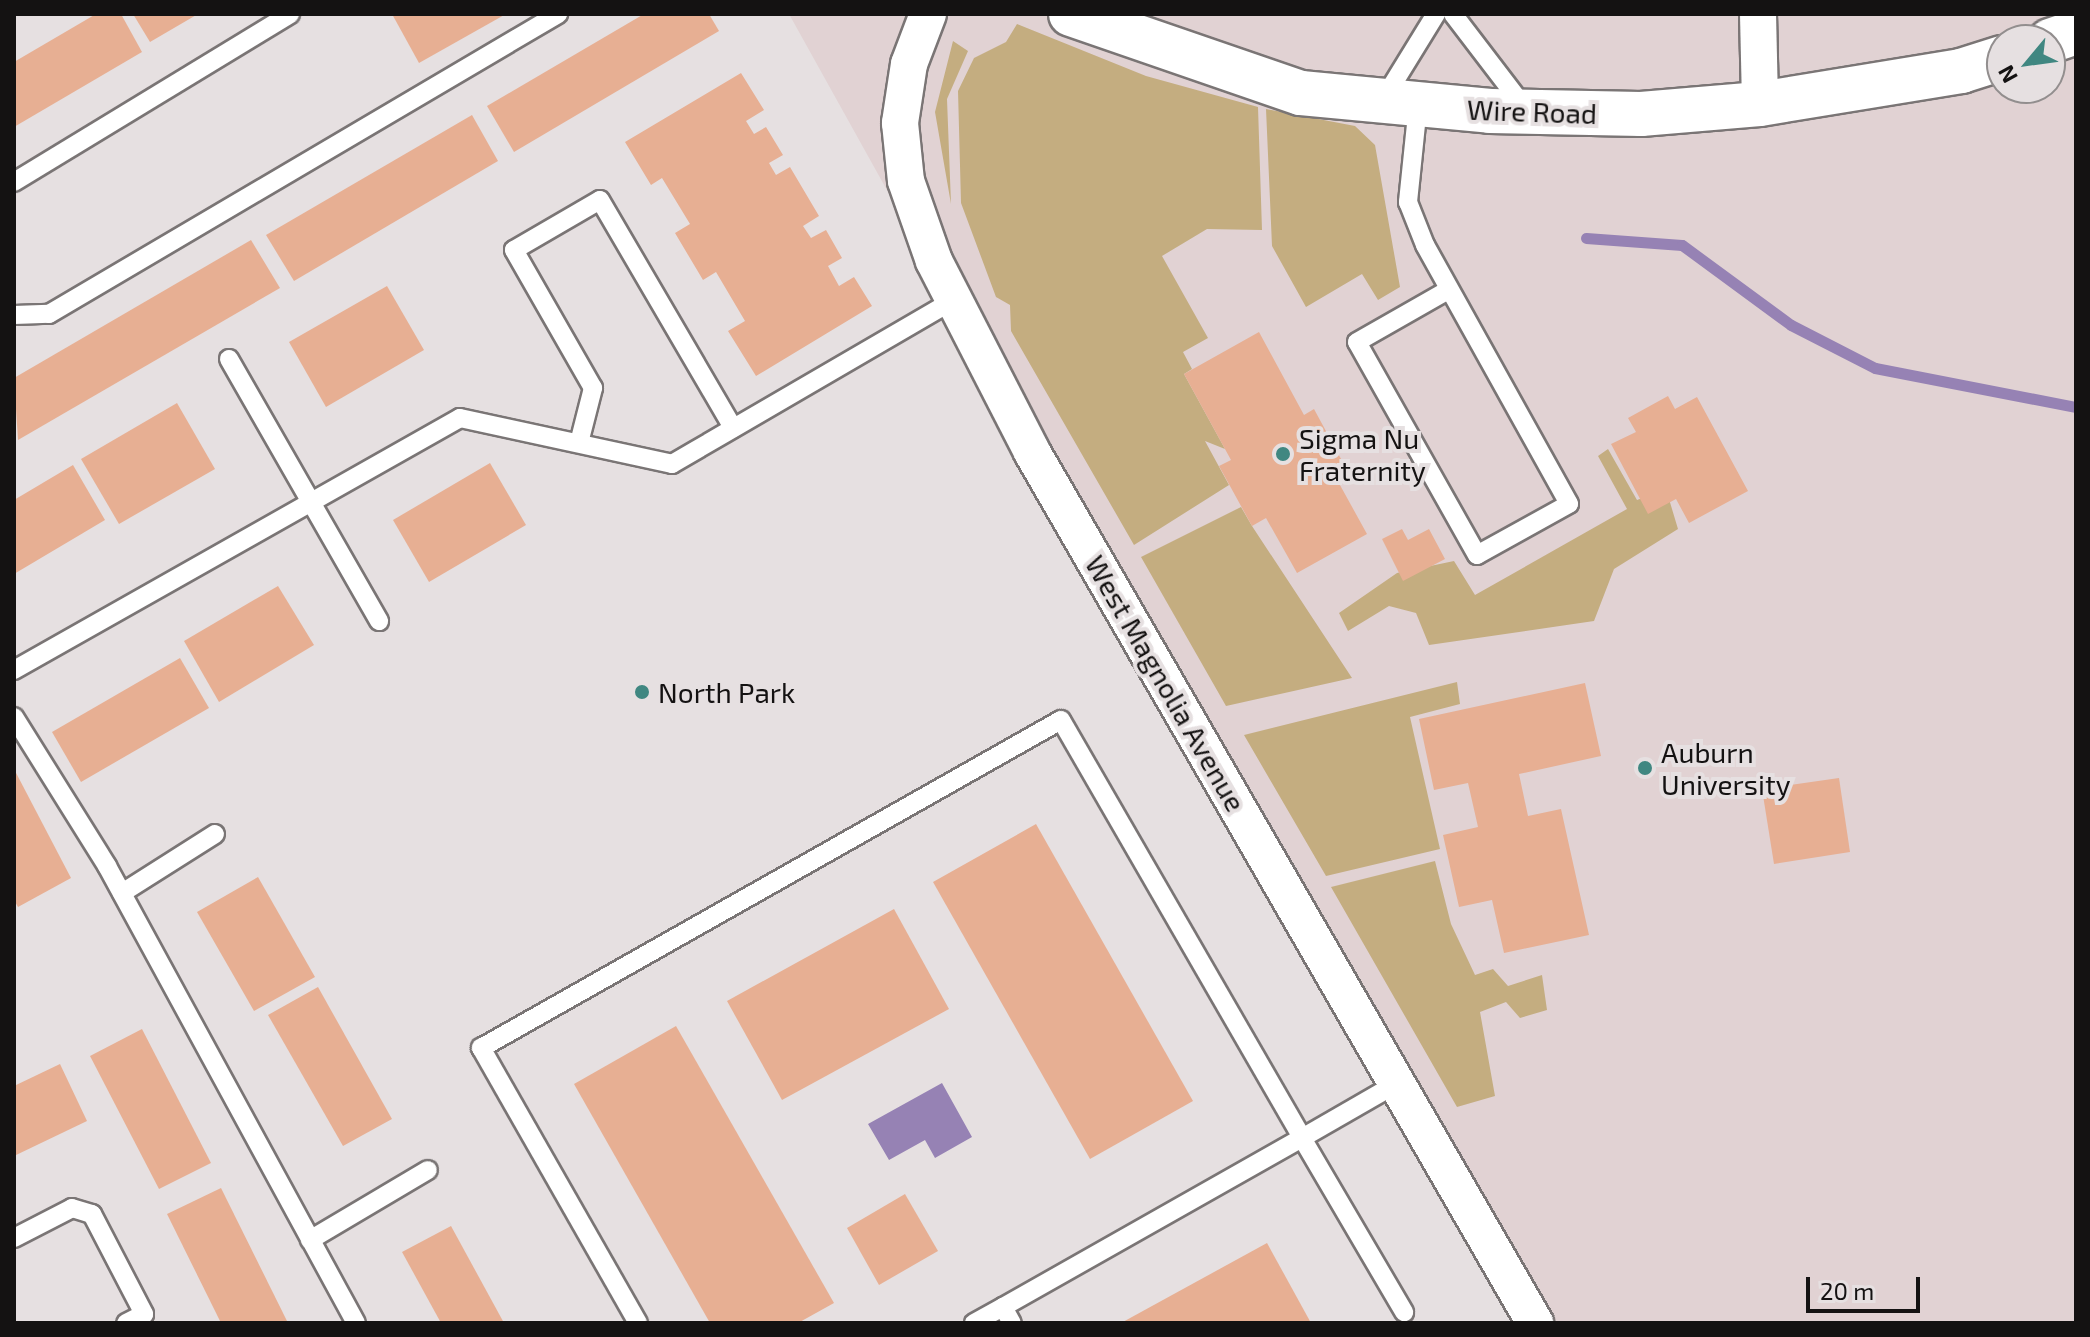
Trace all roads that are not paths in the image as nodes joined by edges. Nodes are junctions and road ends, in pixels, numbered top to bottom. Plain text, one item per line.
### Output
1 (290, 14) edge
2 (558, 14) edge
3 (928, 14) edge
4 (1071, 14) edge
5 (1436, 14) edge
6 (1453, 14) edge
7 (1758, 14) edge
8 (1986, 63) edge
9 (1400, 104) junction
10 (1760, 104) junction
11 (1528, 112) junction
12 (14, 182) edge
13 (1448, 290) junction
14 (954, 300) junction
15 (14, 315) edge
16 (229, 359) dead end
17 (733, 428) junction
18 (579, 443) junction
19 (311, 502) junction
20 (379, 621) dead end
21 (14, 670) edge
22 (14, 717) edge
23 (215, 834) dead end
24 (122, 893) junction
25 (1396, 1084) junction
26 (1302, 1138) junction
27 (428, 1170) dead end
28 (14, 1238) edge
29 (310, 1240) junction
30 (1404, 1312) dead end
31 (1007, 1315) edge
32 (146, 1319) edge
33 (126, 1323) edge
34 (356, 1323) edge
35 (638, 1323) edge
36 (974, 1323) edge
37 (1535, 1323) edge

1 - 12 lane
2 - 15 lane
3 - 14 street, West Magnolia Avenue
4 - 9 street, Wire Road
5 - 9 lane
6 - 11 lane
7 - 10 street
8 - 10 street, Wire Road
9 - 11 street, Wire Road
9 - 13 lane
10 - 11 street, Wire Road
13 - 13 lane
14 - 17 lane
14 - 25 street, West Magnolia Avenue
16 - 19 lane
17 - 18 lane
17 - 18 lane
18 - 19 lane
19 - 20 lane
19 - 21 lane
22 - 24 lane
23 - 24 lane
24 - 29 lane
25 - 26 lane
25 - 37 street, West Magnolia Avenue
26 - 30 lane
26 - 31 lane
26 - 35 lane
27 - 29 lane
28 - 32 lane
29 - 34 lane
31 - 36 lane
32 - 33 lane

